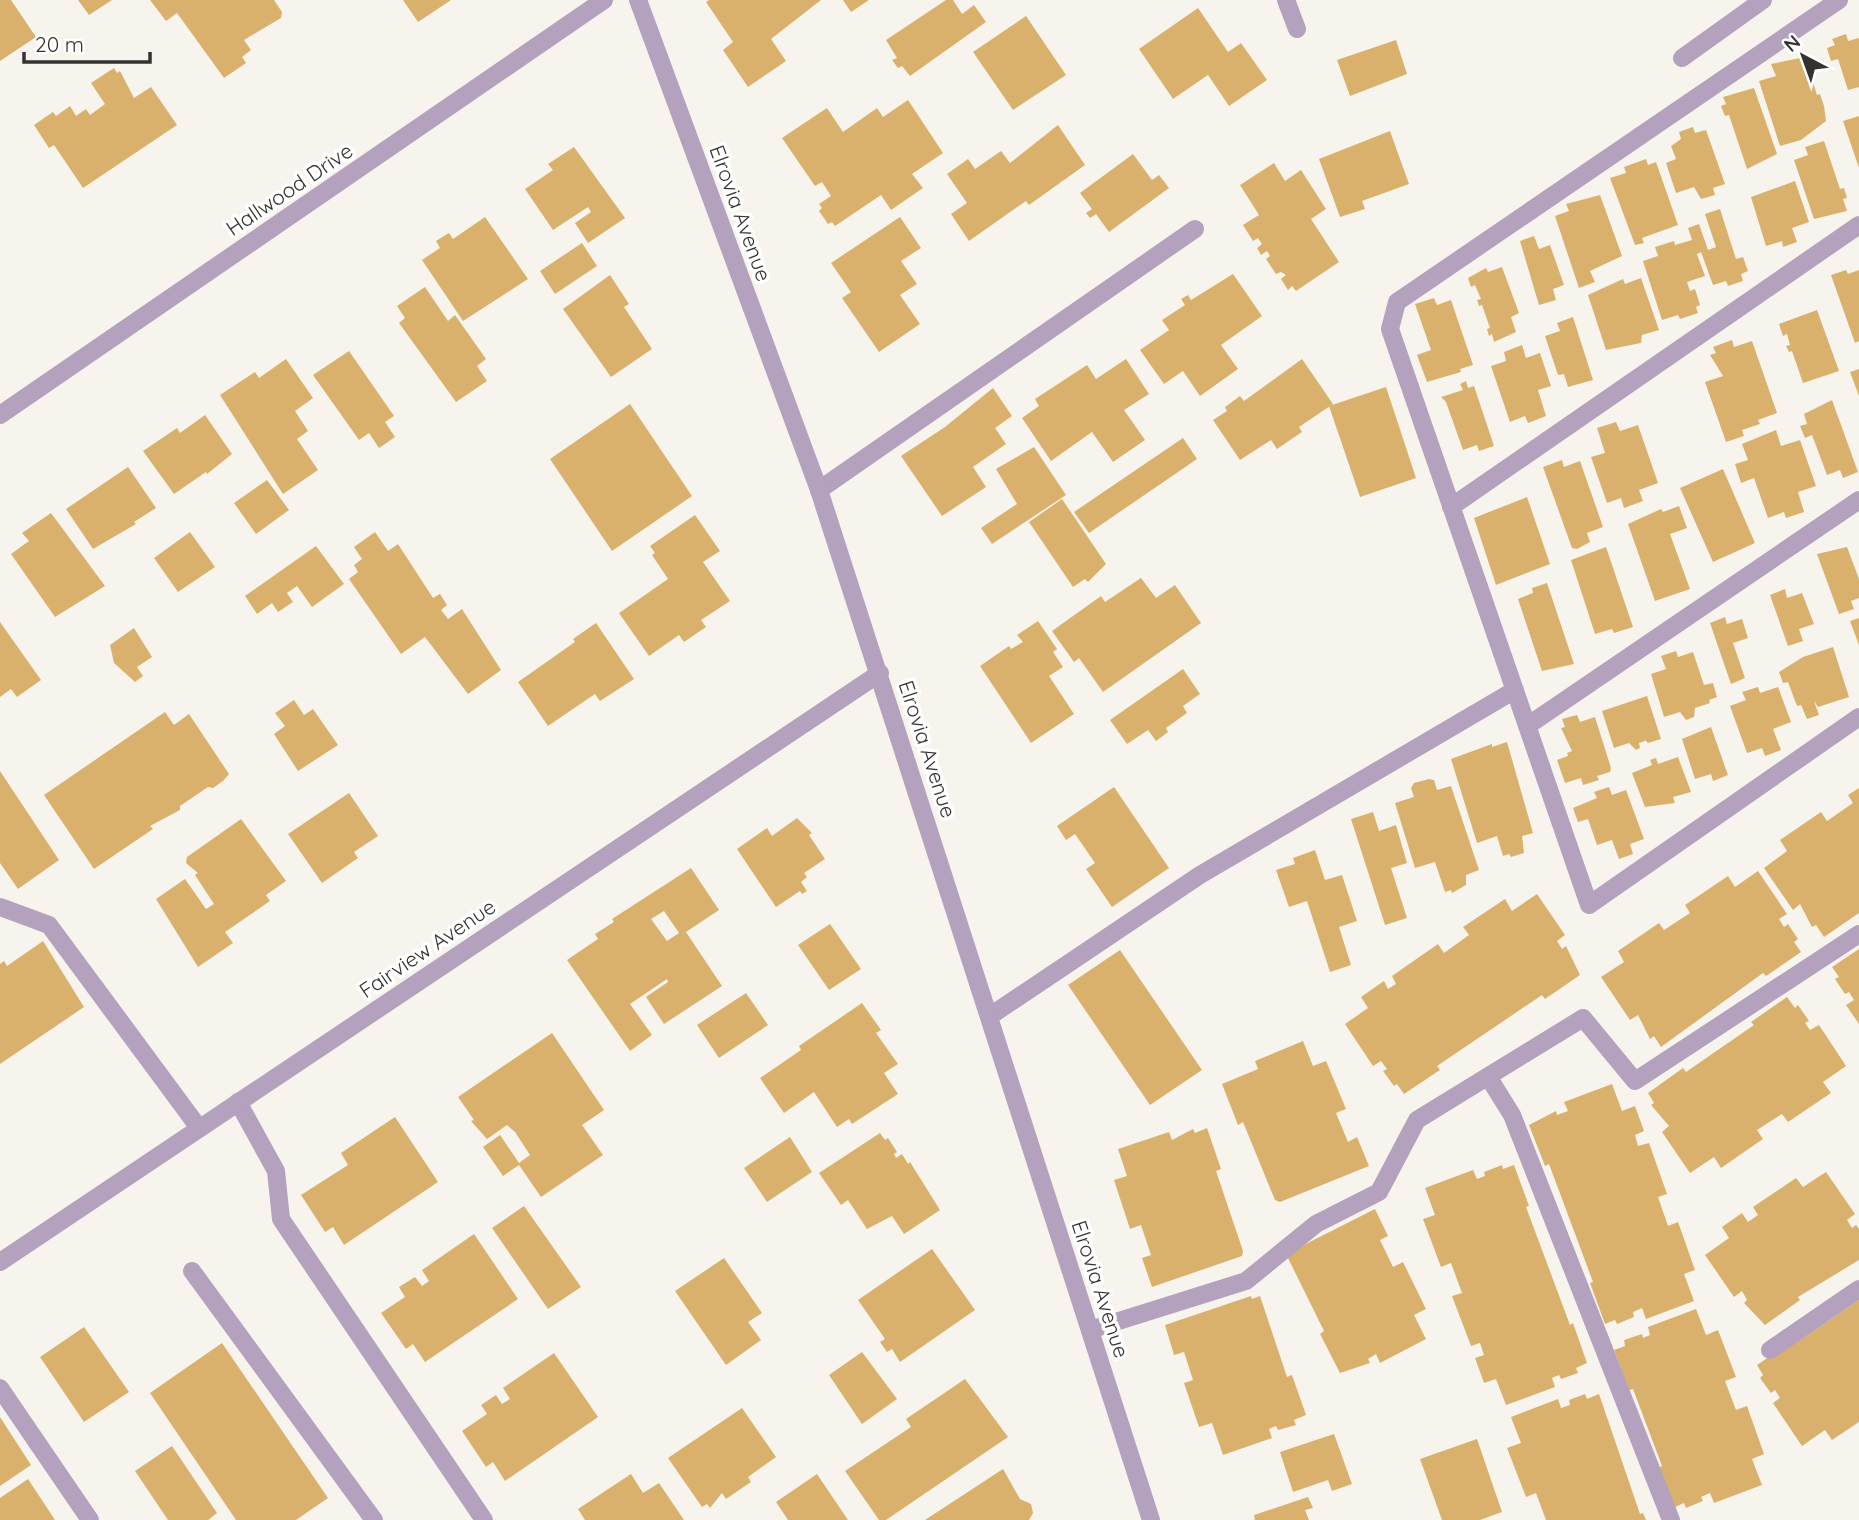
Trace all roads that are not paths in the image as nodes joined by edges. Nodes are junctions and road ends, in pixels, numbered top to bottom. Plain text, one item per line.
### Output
1 (604, 0) edge
2 (638, 0) edge
3 (1286, 0) edge
4 (1763, 0) edge
5 (1839, 0) edge
6 (1297, 29) dead end
7 (1682, 58) dead end
8 (1859, 225) edge
9 (1195, 229) dead end
10 (0, 415) edge
11 (819, 490) junction
12 (1859, 499) edge
13 (1451, 506) junction
14 (880, 673) junction
15 (1515, 690) junction
16 (1859, 717) edge
17 (1527, 726) junction
18 (0, 907) edge
19 (1859, 934) edge
20 (990, 1016) junction
21 (1489, 1078) junction
22 (238, 1102) junction
23 (199, 1128) junction
24 (0, 1262) edge
25 (192, 1271) dead end
26 (1859, 1289) edge
27 (1090, 1330) junction
28 (1770, 1350) dead end
29 (0, 1388) edge
30 (90, 1520) edge
31 (373, 1520) edge
32 (484, 1520) edge
33 (1151, 1520) edge
34 (1671, 1520) edge

1 - 10 street, Hallwood Drive
2 - 11 street, Elrovia Avenue
3 - 6 street
4 - 7 street
5 - 13 street
8 - 13 street
9 - 11 street
11 - 14 street, Elrovia Avenue
12 - 17 street
13 - 15 street
14 - 20 street, Elrovia Avenue
14 - 22 street, Fairview Avenue
15 - 17 street
15 - 20 street
16 - 17 street
18 - 23 street
19 - 21 street
20 - 27 street, Elrovia Avenue
21 - 27 street
21 - 34 street
22 - 23 street, Fairview Avenue
22 - 32 street
23 - 24 street, Fairview Avenue
25 - 31 street
26 - 28 street
27 - 33 street, Elrovia Avenue
29 - 30 street

